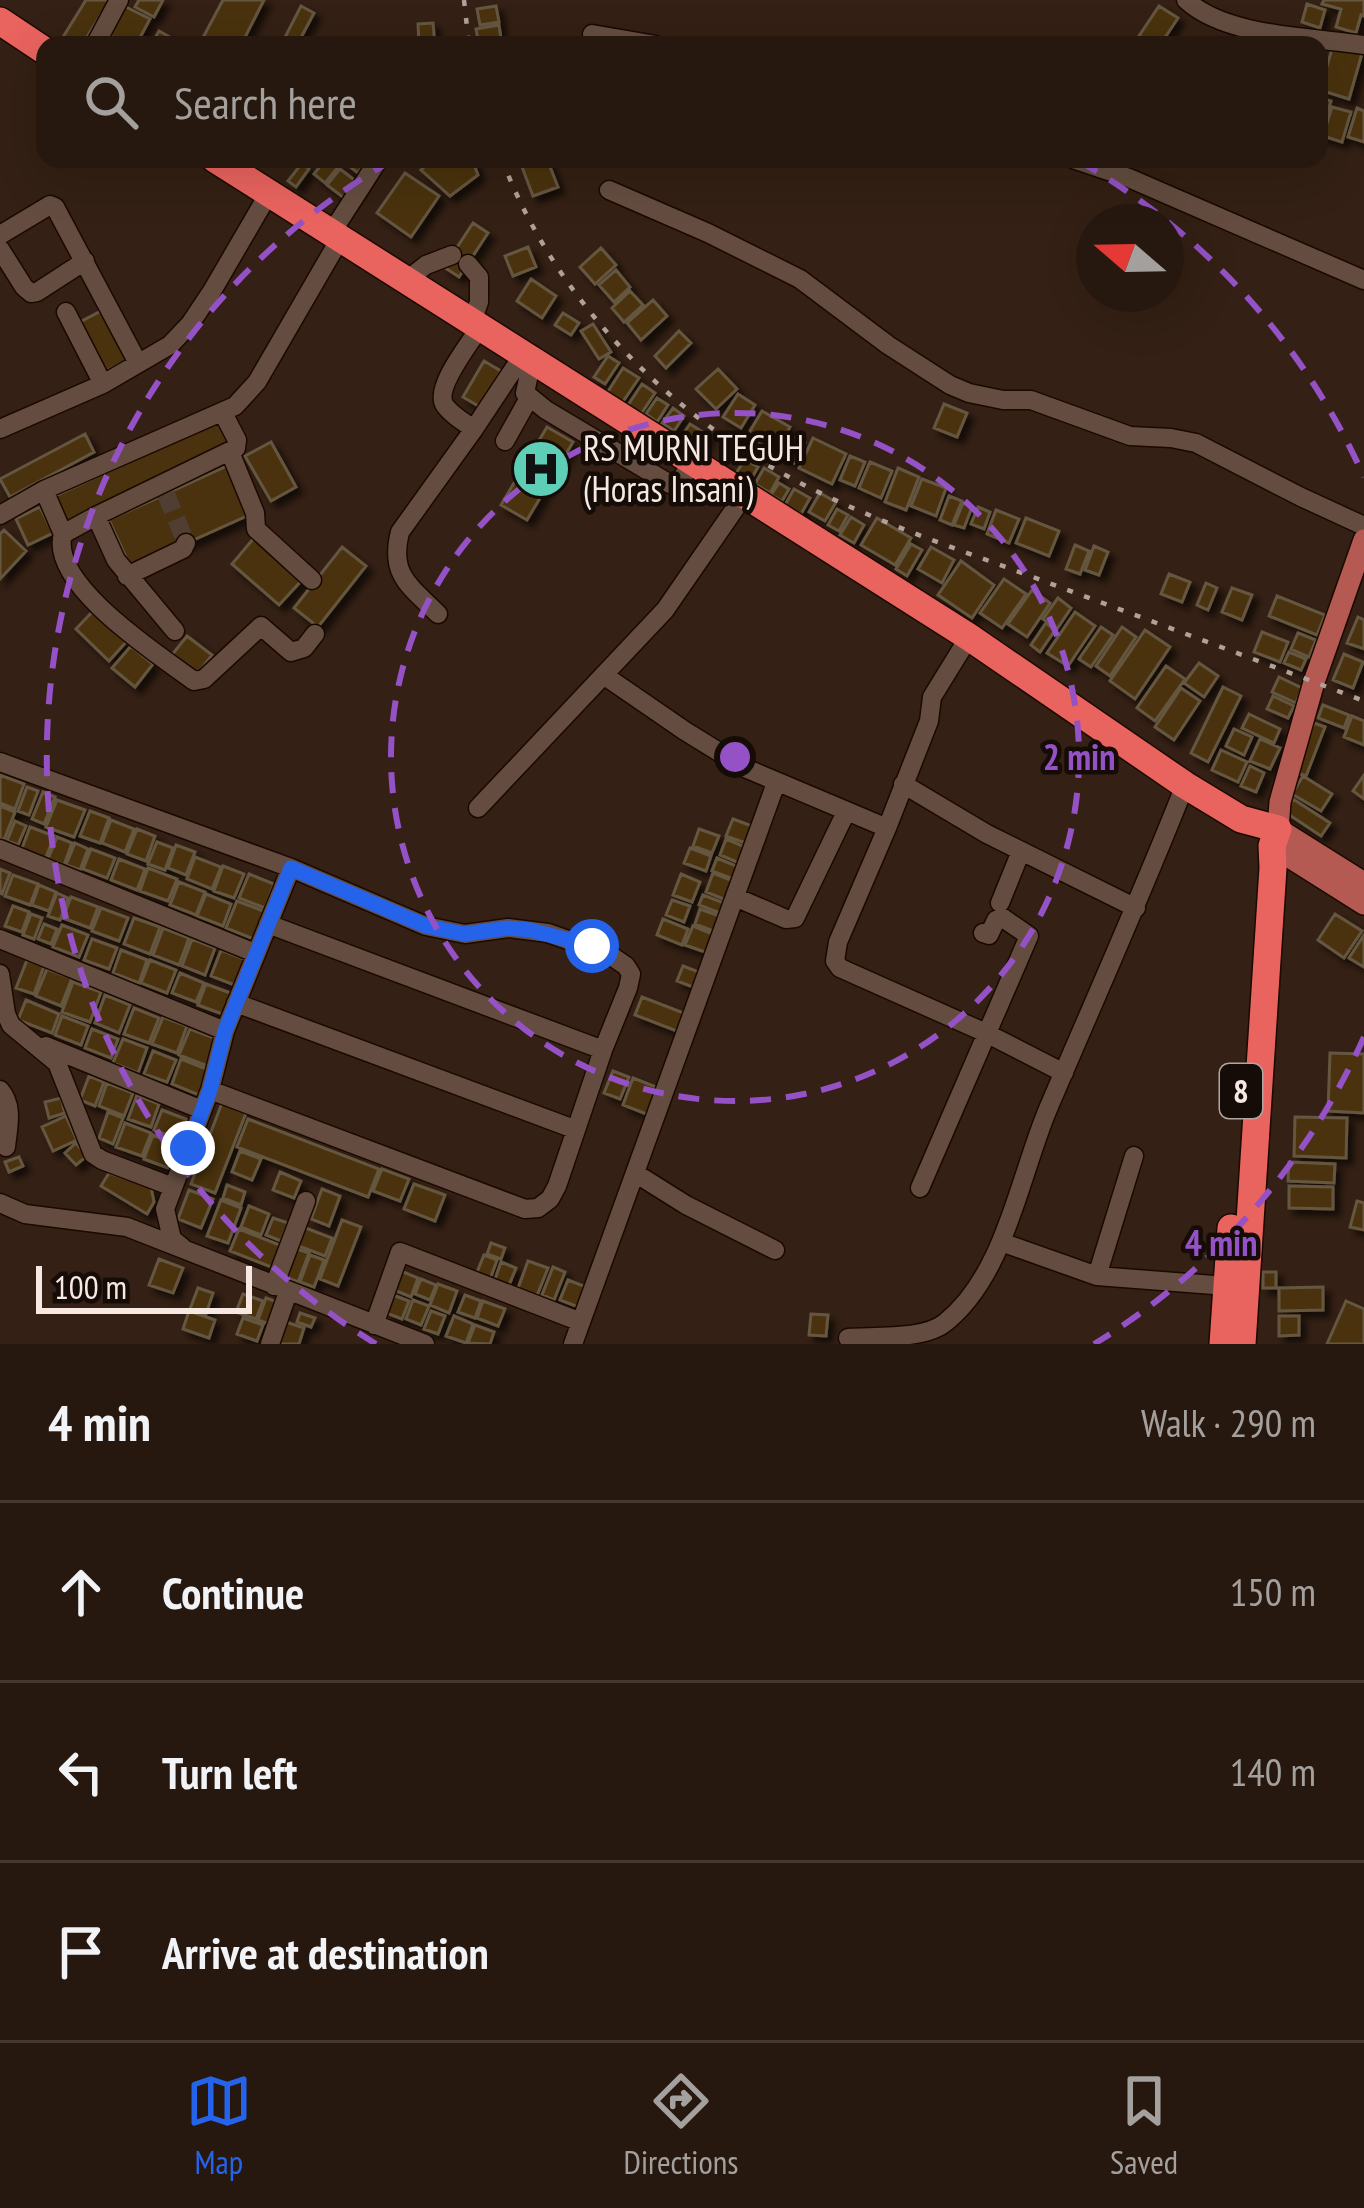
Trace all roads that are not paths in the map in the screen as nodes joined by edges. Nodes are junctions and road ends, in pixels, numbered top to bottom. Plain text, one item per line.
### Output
1 (119, 0) edge
2 (1186, 0) edge
3 (0, 22) edge
4 (592, 34) dead end
5 (100, 36) edge
6 (604, 36) edge
7 (1309, 36) edge
8 (1328, 39) edge
9 (36, 45) edge
10 (1364, 45) edge
11 (229, 168) edge
12 (374, 168) edge
13 (1097, 168) edge
14 (609, 190) dead end
15 (269, 193) junction
16 (337, 234) junction
17 (0, 235) edge
18 (0, 249) edge
19 (85, 261) junction
20 (407, 280) junction
21 (1364, 280) edge
22 (66, 312) dead end
23 (476, 325) junction
24 (527, 357) junction
25 (138, 363) junction
26 (103, 384) junction
27 (529, 398) junction
28 (223, 413) junction
29 (0, 429) edge
30 (474, 429) junction
31 (505, 441) dead end
32 (230, 452) junction
33 (692, 464) junction
34 (44, 490) junction
35 (743, 496) junction
36 (0, 515) edge
37 (96, 516) junction
38 (1364, 526) edge
39 (64, 534) junction
40 (1364, 540) edge
41 (187, 543) dead end
42 (128, 576) junction
43 (312, 580) dead end
44 (438, 614) dead end
45 (175, 631) dead end
46 (315, 634) dead end
47 (969, 637) junction
48 (605, 676) junction
49 (0, 762) edge
50 (776, 783) junction
51 (903, 784) junction
52 (1185, 785) junction
53 (478, 808) dead end
54 (847, 812) junction
55 (1265, 826) junction
56 (887, 829) junction
57 (0, 849) edge
58 (1021, 851) junction
59 (291, 868) junction
60 (1364, 883) edge
61 (735, 897) junction
62 (1000, 903) dead end
63 (1364, 904) edge
64 (1136, 908) junction
65 (268, 924) junction
66 (983, 934) dead end
67 (0, 939) edge
68 (255, 953) junction
69 (0, 974) edge
70 (236, 1003) junction
71 (225, 1031) junction
72 (986, 1033) junction
73 (22, 1036) junction
74 (603, 1050) junction
75 (1064, 1073) junction
76 (0, 1090) edge
77 (210, 1090) junction
78 (202, 1110) junction
79 (574, 1129) junction
80 (6, 1147) dead end
81 (1134, 1156) dead end
82 (635, 1173) junction
83 (173, 1187) junction
84 (920, 1187) dead end
85 (306, 1201) dead end
86 (0, 1203) edge
87 (1001, 1241) junction
88 (185, 1250) junction
89 (775, 1250) dead end
90 (1097, 1276) junction
91 (1227, 1286) junction
92 (281, 1289) junction
93 (581, 1322) junction
94 (374, 1325) junction
95 (848, 1338) dead end
96 (270, 1344) edge
97 (425, 1344) edge
98 (572, 1344) edge
99 (1223, 1344) edge
100 (1242, 1344) edge

1 - 5 street
2 - 7 street
3 - 9 highway
4 - 6 street
8 - 10 street
11 - 15 highway
12 - 16 street
13 - 21 street
14 - 38 street
15 - 16 highway
15 - 25 street
16 - 20 highway
16 - 28 street
17 - 19 street
18 - 19 street
19 - 25 street
20 - 23 highway
20 - 23 street
22 - 26 street
23 - 24 highway
23 - 30 street
24 - 27 street
24 - 30 street
24 - 33 highway
25 - 26 street
26 - 29 street
27 - 31 street
27 - 33 street
28 - 32 street
28 - 34 street
30 - 44 street
32 - 37 street
32 - 43 street
33 - 35 highway
34 - 36 street
34 - 39 street
35 - 47 highway
35 - 48 street
37 - 39 street
37 - 42 street
39 - 46 street
40 - 55 main road
41 - 42 street
42 - 45 street
47 - 51 street
47 - 52 highway
48 - 50 street
48 - 53 street
49 - 59 street
50 - 54 street
50 - 61 street
51 - 56 street
51 - 58 street
52 - 55 highway
52 - 64 street
54 - 56 street
54 - 61 street
55 - 60 main road
55 - 63 main road
55 - 91 highway, 8
55 - 100 highway, 8
56 - 72 street
57 - 68 street
58 - 62 street
58 - 64 street
59 - 65 street
59 - 74 street
61 - 82 street
64 - 75 street
65 - 68 street
65 - 74 street
66 - 72 street
67 - 71 street
68 - 70 street
69 - 73 street
70 - 71 street
70 - 79 street
71 - 77 street
72 - 75 street
72 - 84 street
73 - 78 street
73 - 83 street
74 - 79 street
75 - 87 street
76 - 80 street
77 - 78 street
77 - 79 street
78 - 83 street
81 - 90 street
82 - 89 street
82 - 93 street
83 - 88 street
85 - 92 street
86 - 88 street
87 - 90 street
87 - 95 street
88 - 92 street
90 - 91 street
91 - 99 highway, 8
92 - 94 street
92 - 96 street
93 - 94 street
93 - 98 street
94 - 97 street

